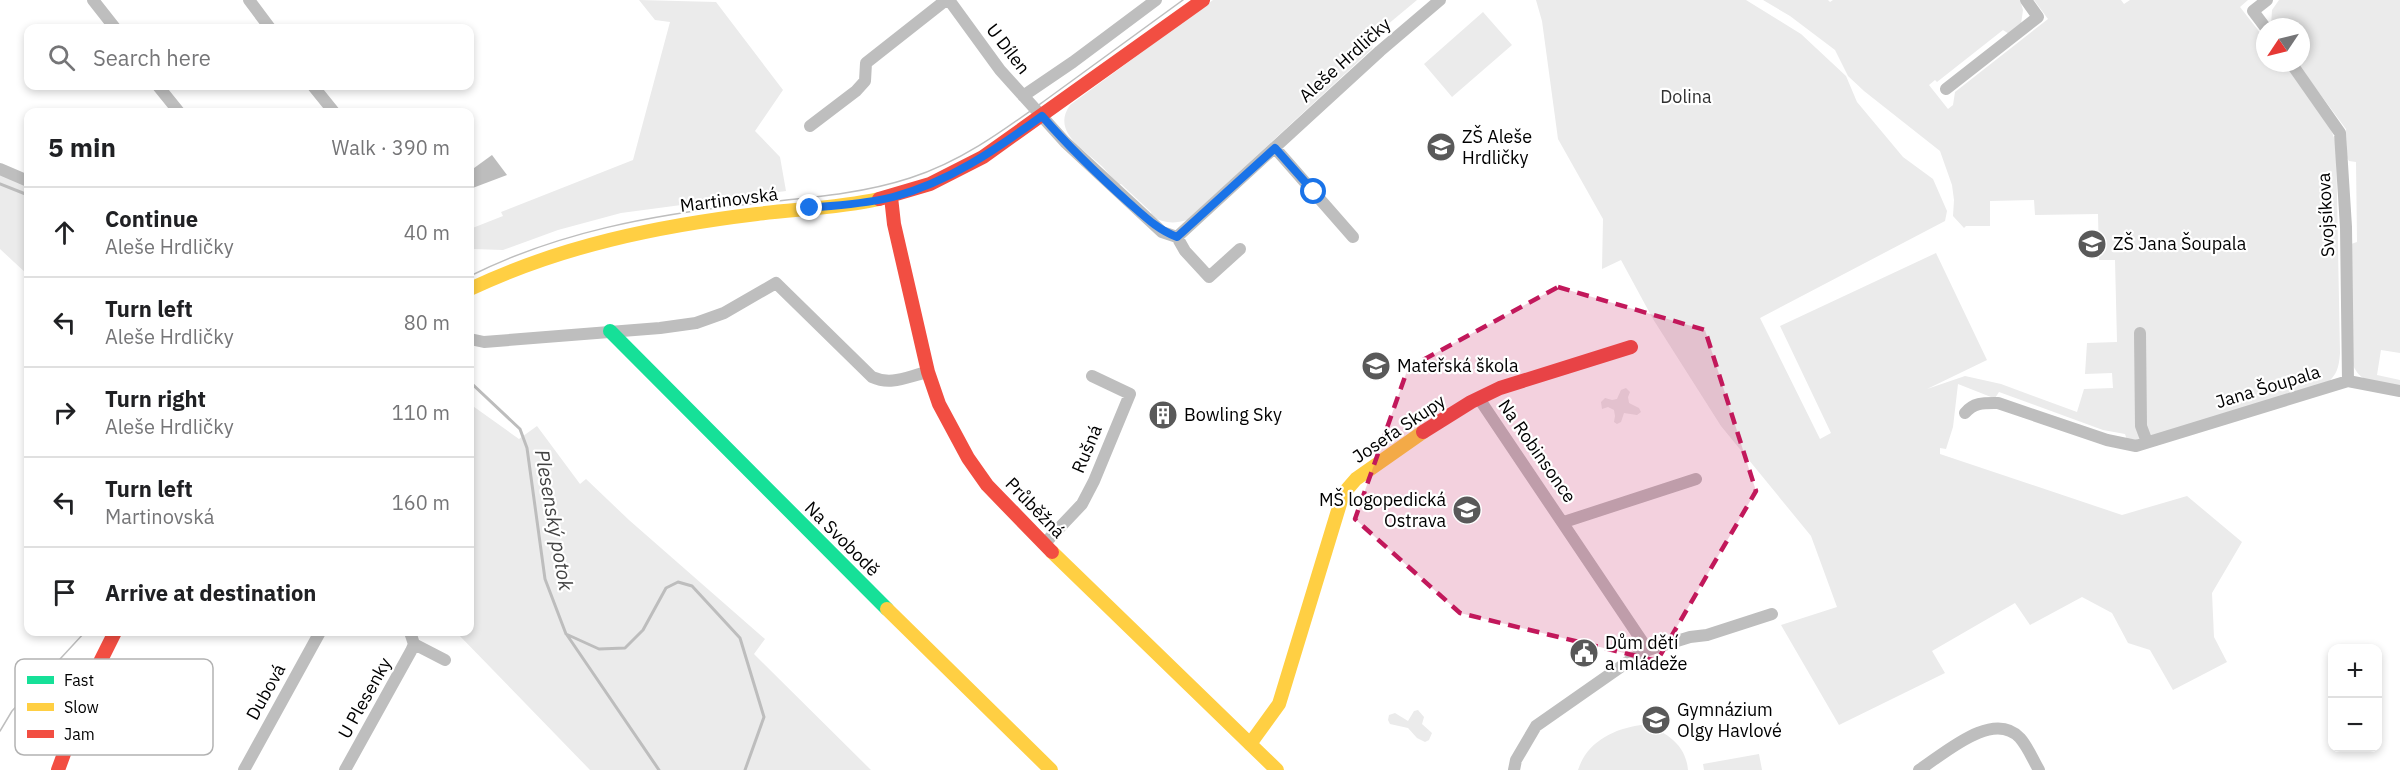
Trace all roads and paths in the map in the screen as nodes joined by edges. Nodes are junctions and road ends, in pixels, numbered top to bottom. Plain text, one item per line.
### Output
1 (93, 0) edge
2 (249, 0) edge
3 (947, 0) edge
4 (1156, 0) edge
5 (1440, 0) edge
6 (2025, 0) edge
7 (2267, 0) edge
8 (1201, 1) edge
9 (2258, 18) edge
10 (112, 24) edge
11 (267, 24) edge
12 (2297, 72) edge
13 (1946, 89) dead end
14 (161, 90) edge
15 (317, 90) edge
16 (1023, 96) junction
17 (176, 108) edge
18 (331, 108) edge
19 (1042, 116) junction
20 (810, 126) dead end
21 (1275, 148) junction
22 (0, 169) edge
23 (24, 179) edge
24 (891, 197) junction
25 (1177, 237) junction
26 (1353, 237) dead end
27 (1240, 249) dead end
28 (474, 287) edge
29 (610, 331) junction
30 (2140, 333) dead end
31 (474, 340) edge
32 (1631, 347) dead end
33 (928, 372) junction
34 (1092, 376) dead end
35 (2348, 381) junction
36 (2400, 391) edge
37 (1480, 400) junction
38 (1965, 413) dead end
39 (2147, 442) junction
40 (1696, 479) dead end
41 (1564, 522) junction
42 (1044, 544) junction
43 (1772, 614) dead end
44 (113, 636) edge
45 (318, 636) edge
46 (412, 638) edge
47 (1648, 650) junction
48 (102, 659) edge
49 (445, 660) dead end
50 (1250, 744) junction
51 (64, 755) edge
52 (58, 770) edge
53 (244, 770) edge
54 (345, 770) edge
55 (1052, 770) edge
56 (1277, 770) edge
57 (1514, 770) edge
58 (1919, 770) edge
59 (2039, 770) edge

1 - 10 street
2 - 11 street
3 - 16 street, U Dílen
3 - 20 street, U Dílen
4 - 16 street
5 - 21 street, Aleše Hrdličky
6 - 13 street
7 - 9 street
8 - 19 street, Martinovská
12 - 35 street, Svojsíkova
14 - 17 street
15 - 18 street
16 - 19 street, U Dílen
19 - 24 street, Martinovská
19 - 25 street
21 - 25 street, Aleše Hrdličky
21 - 26 street
22 - 23 street
24 - 28 street, Martinovská
24 - 33 street, Průběžná
25 - 27 street
29 - 31 street
29 - 33 street
29 - 55 street, Na Svobodě
30 - 39 street
32 - 37 street, Josefa Skupy
33 - 42 street, Průběžná
34 - 42 street, Rušná
35 - 36 street, Jana Šoupala
35 - 39 street, Jana Šoupala
37 - 41 street, Na Robinsonce
37 - 50 street, Josefa Skupy
38 - 39 street, Jana Šoupala
40 - 41 street, Na Robinsonce
41 - 47 street, Na Robinsonce
42 - 50 street, Průběžná
43 - 47 street
44 - 48 street
45 - 53 street, Dubová
46 - 49 street, U Plesenky
46 - 54 street, U Plesenky
47 - 57 street
50 - 56 street, Průběžná
51 - 52 street
58 - 59 street

